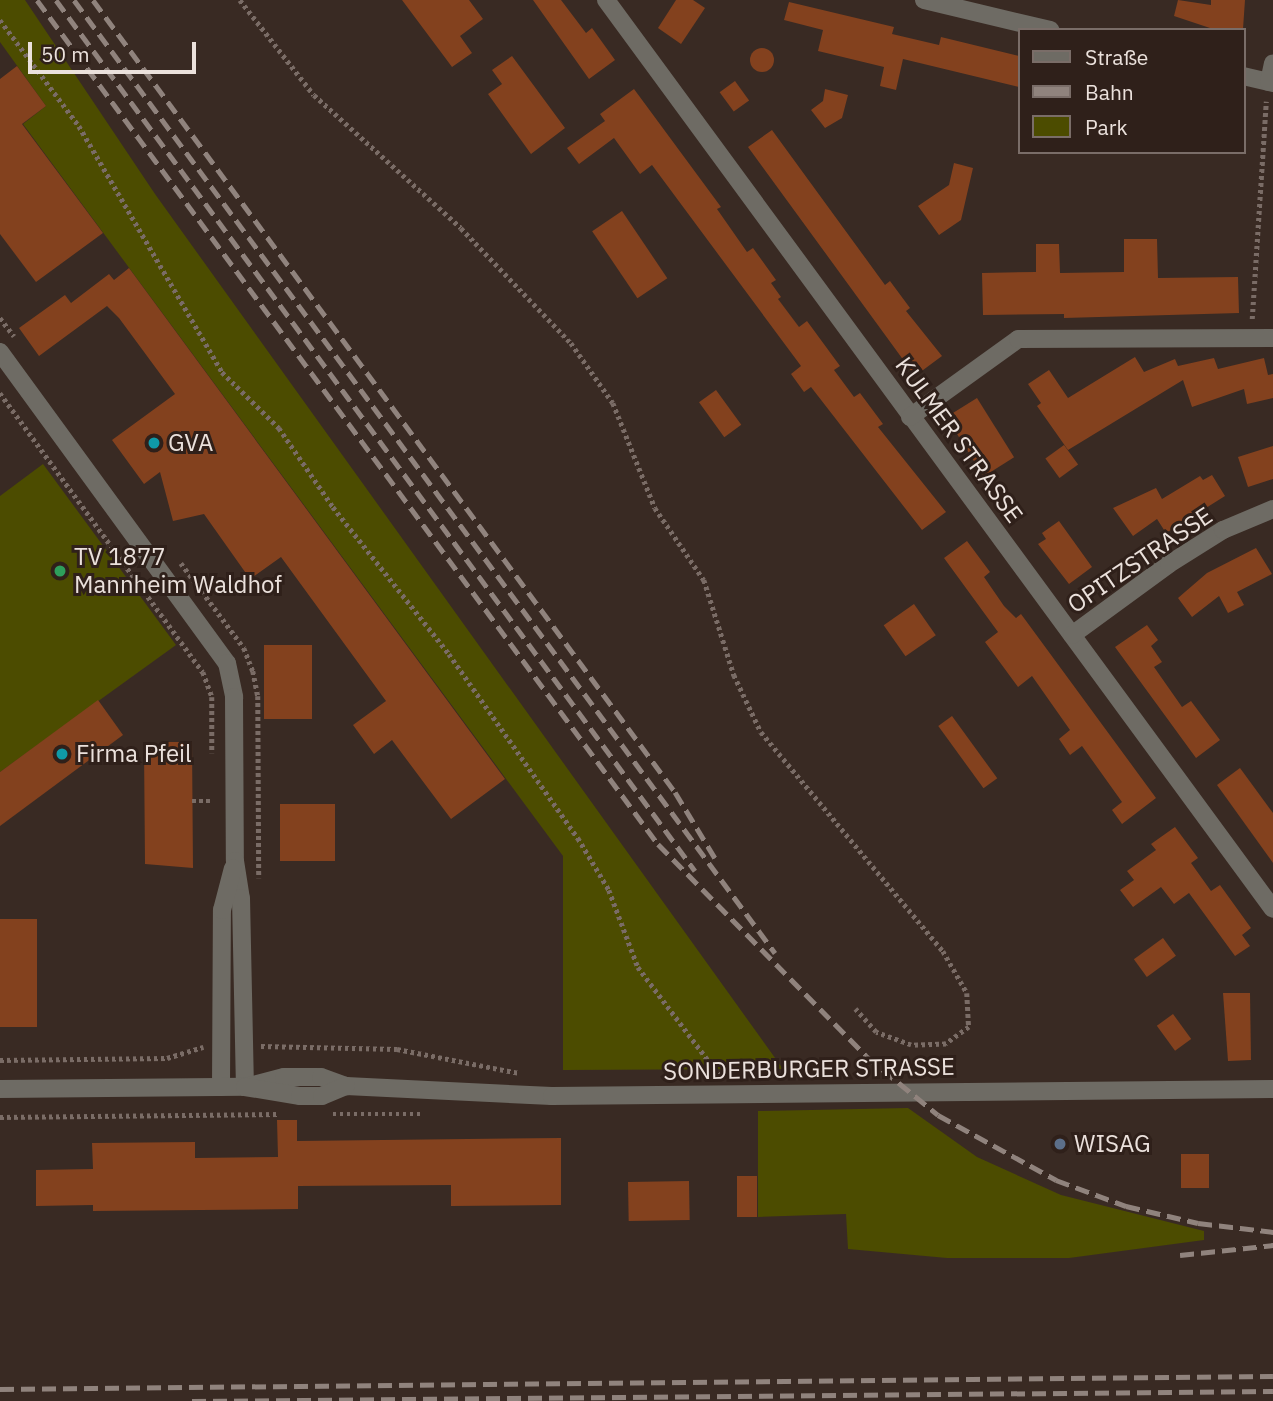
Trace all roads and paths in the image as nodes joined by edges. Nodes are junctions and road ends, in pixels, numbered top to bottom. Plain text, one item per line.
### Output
1 (240, 0) edge
2 (606, 0) edge
3 (925, 0) edge
4 (986, 7) edge
5 (0, 20) edge
6 (1044, 28) edge
7 (1273, 63) edge
8 (1245, 76) edge
9 (1271, 82) edge
10 (0, 318) edge
11 (1251, 338) junction
12 (1273, 338) edge
13 (16, 340) dead end
14 (0, 352) edge
15 (0, 393) edge
16 (910, 416) junction
17 (1273, 509) edge
18 (179, 560) dead end
19 (1072, 635) junction
20 (212, 762) dead end
21 (213, 788) dead end
22 (192, 801) dead end
23 (213, 801) junction
24 (213, 815) dead end
25 (235, 861) junction
26 (259, 893) dead end
27 (1273, 909) edge
28 (855, 1009) dead end
29 (203, 1033) dead end
30 (265, 1035) dead end
31 (0, 1060) edge
32 (531, 1075) dead end
33 (720, 1076) dead end
34 (221, 1087) junction
35 (245, 1087) junction
36 (0, 1089) edge
37 (1273, 1089) edge
38 (286, 1114) dead end
39 (327, 1114) dead end
40 (423, 1114) dead end
41 (0, 1117) edge

1 - 28 path
2 - 16 street, KULMER STRASSE
3 - 4 street
4 - 6 street
5 - 33 path
7 - 9 street
8 - 9 street
9 - 11 path
10 - 13 path
11 - 12 street
11 - 16 street
14 - 25 street
15 - 20 path
16 - 19 street, KULMER STRASSE
17 - 19 street, OPITZSTRASSE
18 - 26 path
19 - 27 street, KULMER STRASSE
21 - 23 path
22 - 23 path
23 - 24 path
25 - 34 street
25 - 35 street
29 - 31 path
30 - 32 path
34 - 35 street, SONDERBURGER STRASSE
34 - 36 street, SONDERBURGER STRASSE
35 - 37 street, SONDERBURGER STRASSE
38 - 41 path
39 - 40 path

